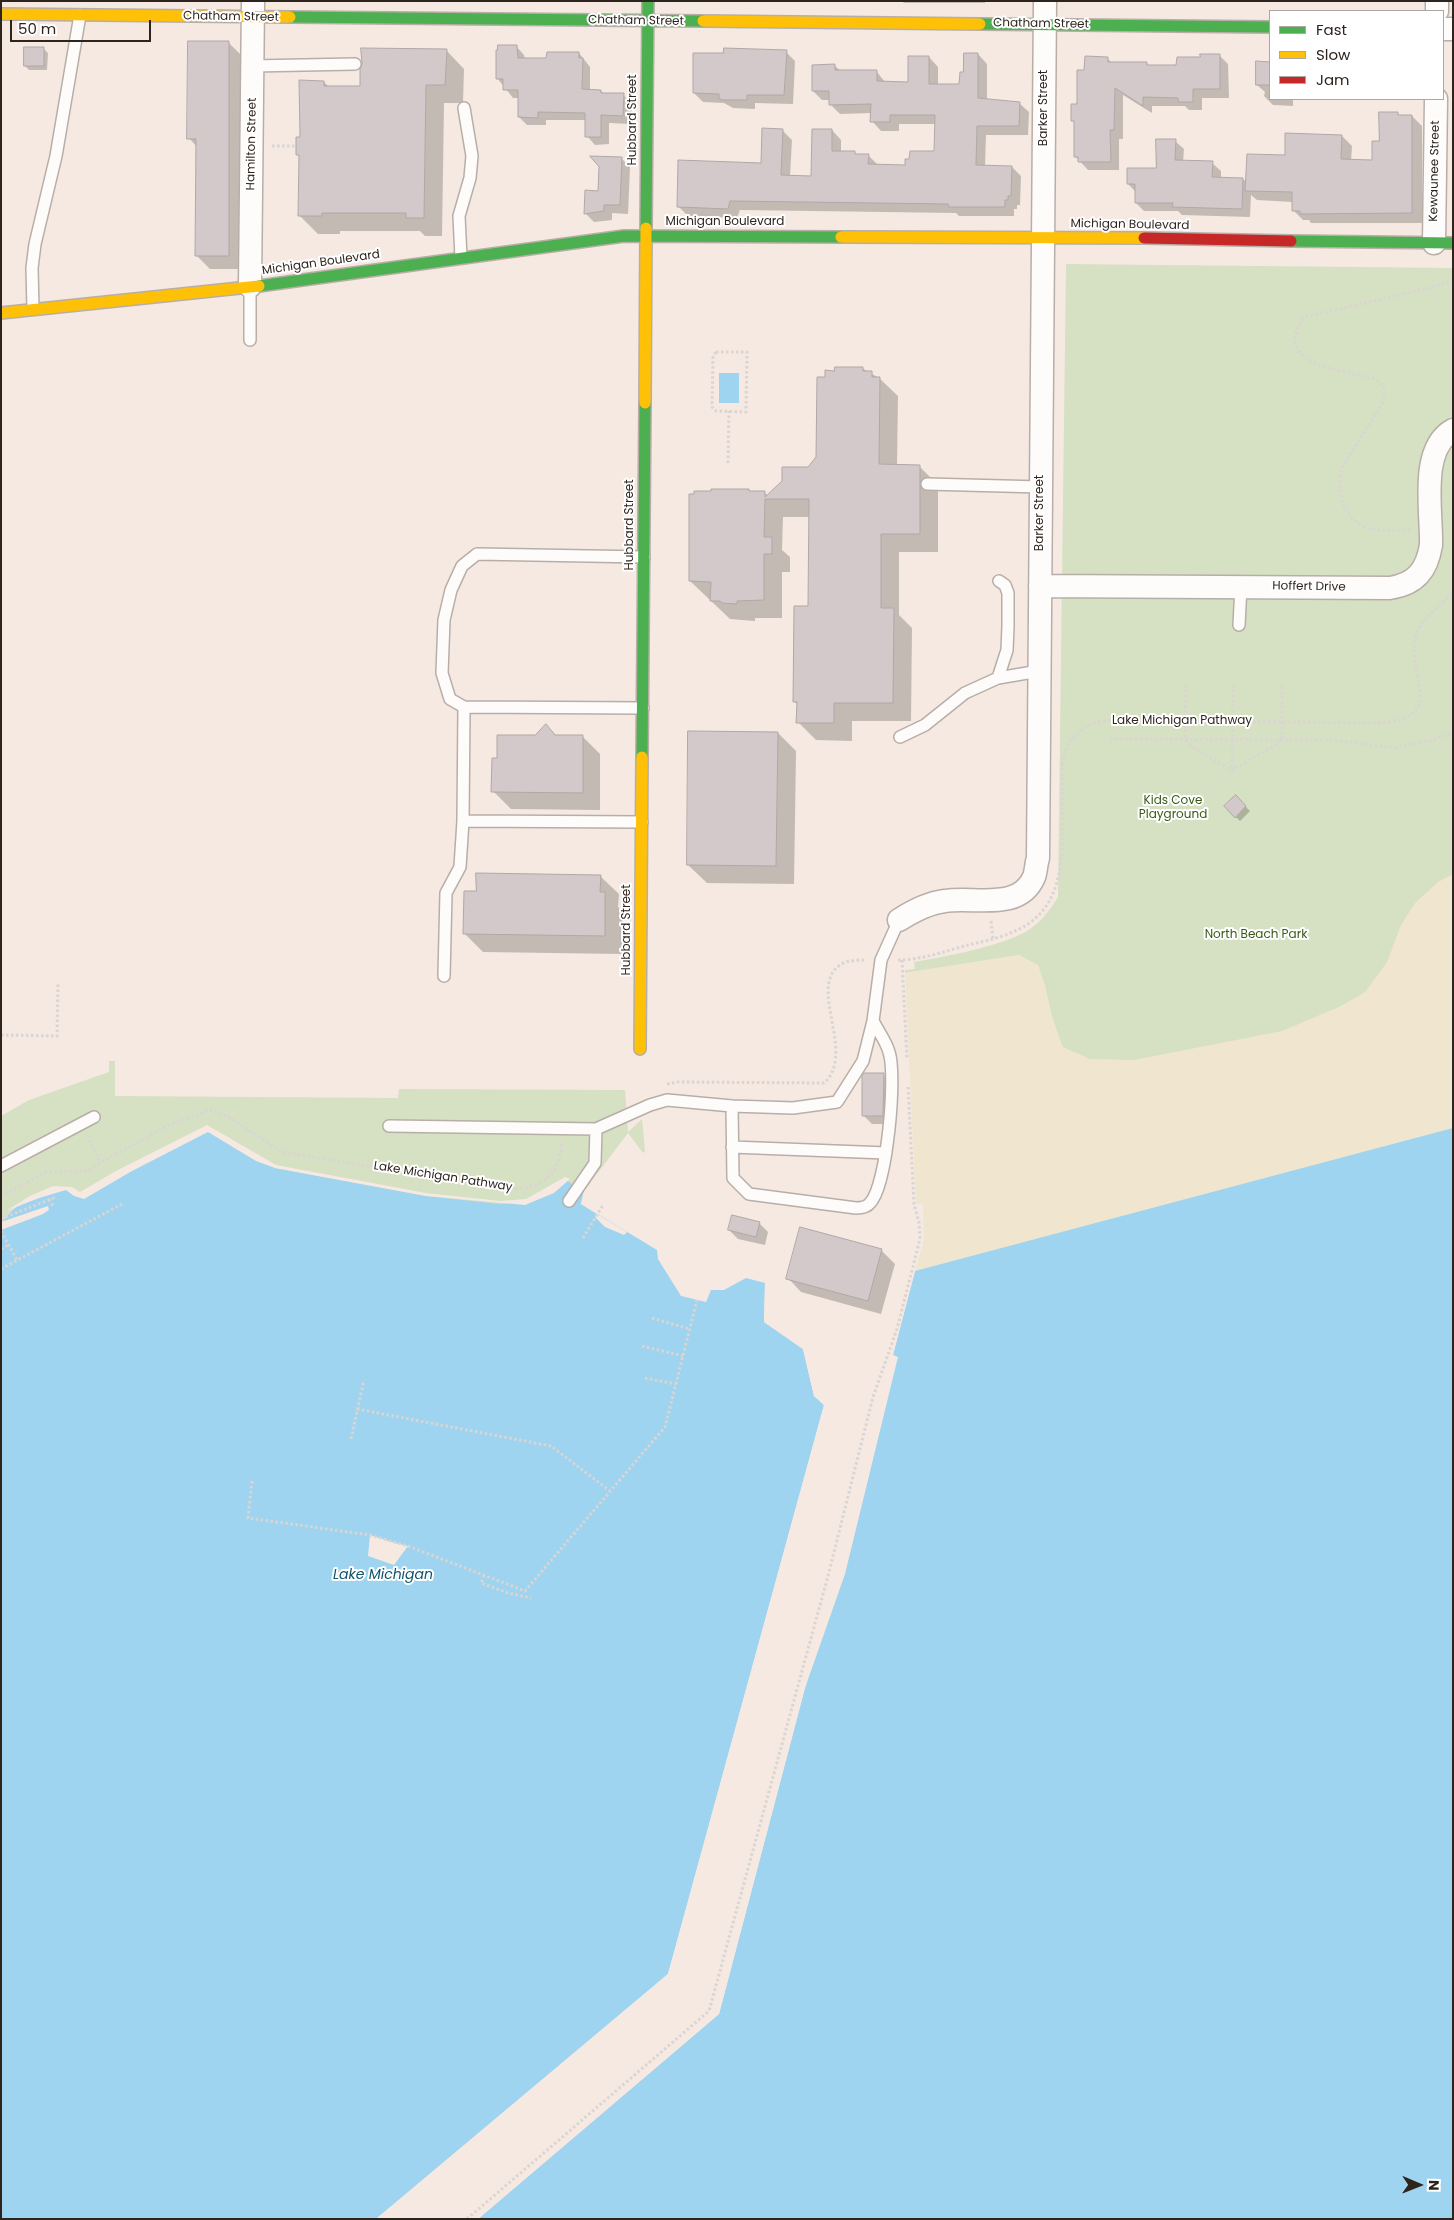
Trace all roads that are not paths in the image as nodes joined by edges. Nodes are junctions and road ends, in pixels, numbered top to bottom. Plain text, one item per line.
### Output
1 (648, 1) edge
2 (1045, 1) edge
3 (253, 9) edge
4 (1, 14) edge
5 (80, 15) junction
6 (647, 21) junction
7 (1044, 23) junction
8 (1269, 26) edge
9 (355, 64) dead end
10 (252, 66) junction
11 (1436, 100) edge
12 (464, 108) dead end
13 (646, 236) junction
14 (1043, 237) junction
15 (1444, 243) edge
16 (461, 258) junction
17 (250, 286) junction
18 (33, 309) junction
19 (1, 313) edge
20 (250, 340) dead end
21 (1453, 430) edge
22 (927, 484) dead end
23 (1041, 487) junction
24 (644, 557) junction
25 (999, 581) dead end
26 (1040, 586) junction
27 (1241, 586) junction
28 (1239, 625) dead end
29 (1039, 671) junction
30 (998, 678) junction
31 (464, 707) junction
32 (643, 708) junction
33 (900, 736) dead end
34 (463, 821) junction
35 (642, 822) junction
36 (899, 920) joint
37 (444, 976) dead end
38 (873, 1021) junction
39 (640, 1049) dead end
40 (732, 1106) junction
41 (94, 1117) dead end
42 (389, 1126) dead end
43 (596, 1128) junction
44 (732, 1147) junction
45 (886, 1153) junction
46 (1, 1166) edge
47 (569, 1201) dead end

1 - 6 street, Hubbard Street
2 - 7 street, Barker Street
3 - 5 street, Chatham Street
3 - 6 street, Chatham Street
3 - 10 street, Hamilton Street
4 - 5 street, Chatham Street
5 - 18 lane
6 - 7 street, Chatham Street
6 - 13 street, Hubbard Street
7 - 8 street, Chatham Street
7 - 14 street, Barker Street
9 - 10 lane
10 - 17 street, Hamilton Street
11 - 15 street, Kewaunee Street
12 - 16 lane
13 - 14 street, Michigan Boulevard
13 - 16 street, Michigan Boulevard
13 - 24 street, Hubbard Street
14 - 15 street, Michigan Boulevard
14 - 23 street, Barker Street
16 - 17 street, Michigan Boulevard
17 - 18 street, Michigan Boulevard
17 - 20 lane
18 - 19 street, Michigan Boulevard
21 - 27 street, Hoffert Drive
22 - 23 lane
23 - 26 street, Barker Street
24 - 31 lane
24 - 32 street, Hubbard Street
25 - 30 lane
26 - 27 street, Hoffert Drive
26 - 29 street, Barker Street
27 - 28 lane
29 - 30 lane
29 - 36 street, Barker Street
30 - 33 lane
31 - 32 lane
31 - 34 lane
32 - 35 street, Hubbard Street
34 - 35 lane
34 - 37 lane
35 - 39 street, Hubbard Street
36 - 38 lane
38 - 40 lane
38 - 45 lane
40 - 43 lane
40 - 44 lane
41 - 46 lane
42 - 43 lane
43 - 47 lane
44 - 45 lane
44 - 45 lane

